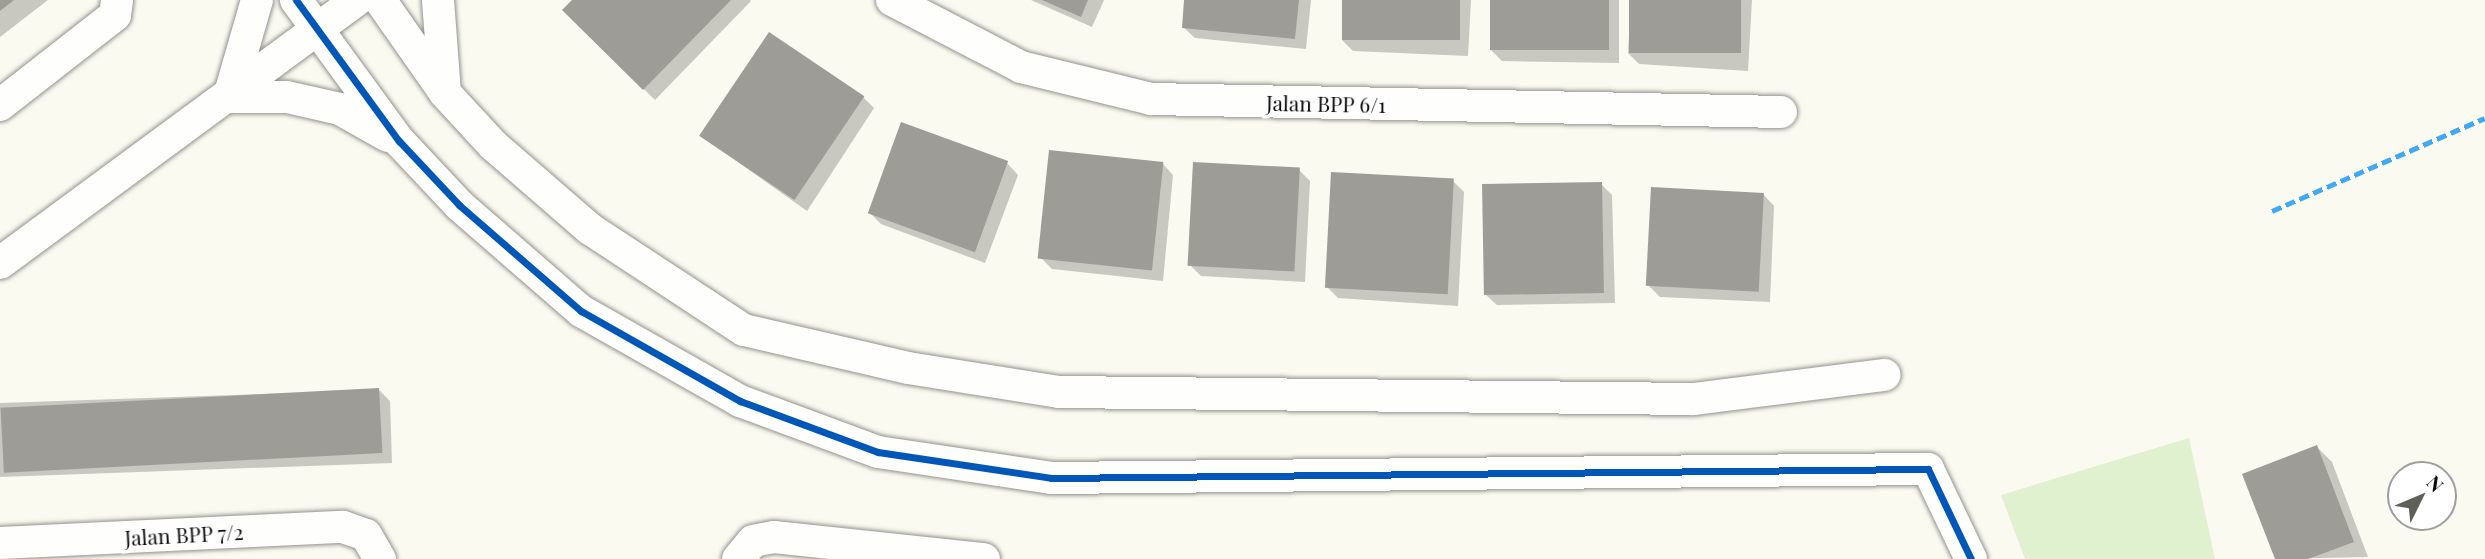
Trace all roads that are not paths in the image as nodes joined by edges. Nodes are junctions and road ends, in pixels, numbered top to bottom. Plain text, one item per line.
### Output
1 (257, 0) edge
2 (296, 0) edge
3 (357, 0) edge
4 (380, 0) edge
5 (438, 0) edge
6 (892, 0) edge
7 (116, 8) edge
8 (316, 31) junction
9 (445, 93) junction
10 (229, 97) junction
11 (0, 105) edge
12 (1781, 112) dead end
13 (399, 141) junction
14 (0, 263) edge
15 (1884, 375) dead end
16 (0, 542) edge
17 (373, 547) edge
18 (746, 550) edge
19 (984, 559) edge
20 (1971, 559) edge

1 - 10 street
2 - 8 street
3 - 8 street
4 - 9 street
5 - 9 street
6 - 12 street, Jalan BPP 6/1
7 - 11 street
8 - 10 street
8 - 13 street
9 - 15 street
10 - 13 street
10 - 14 street
13 - 20 street
16 - 17 street, Jalan BPP 7/2
18 - 19 street

